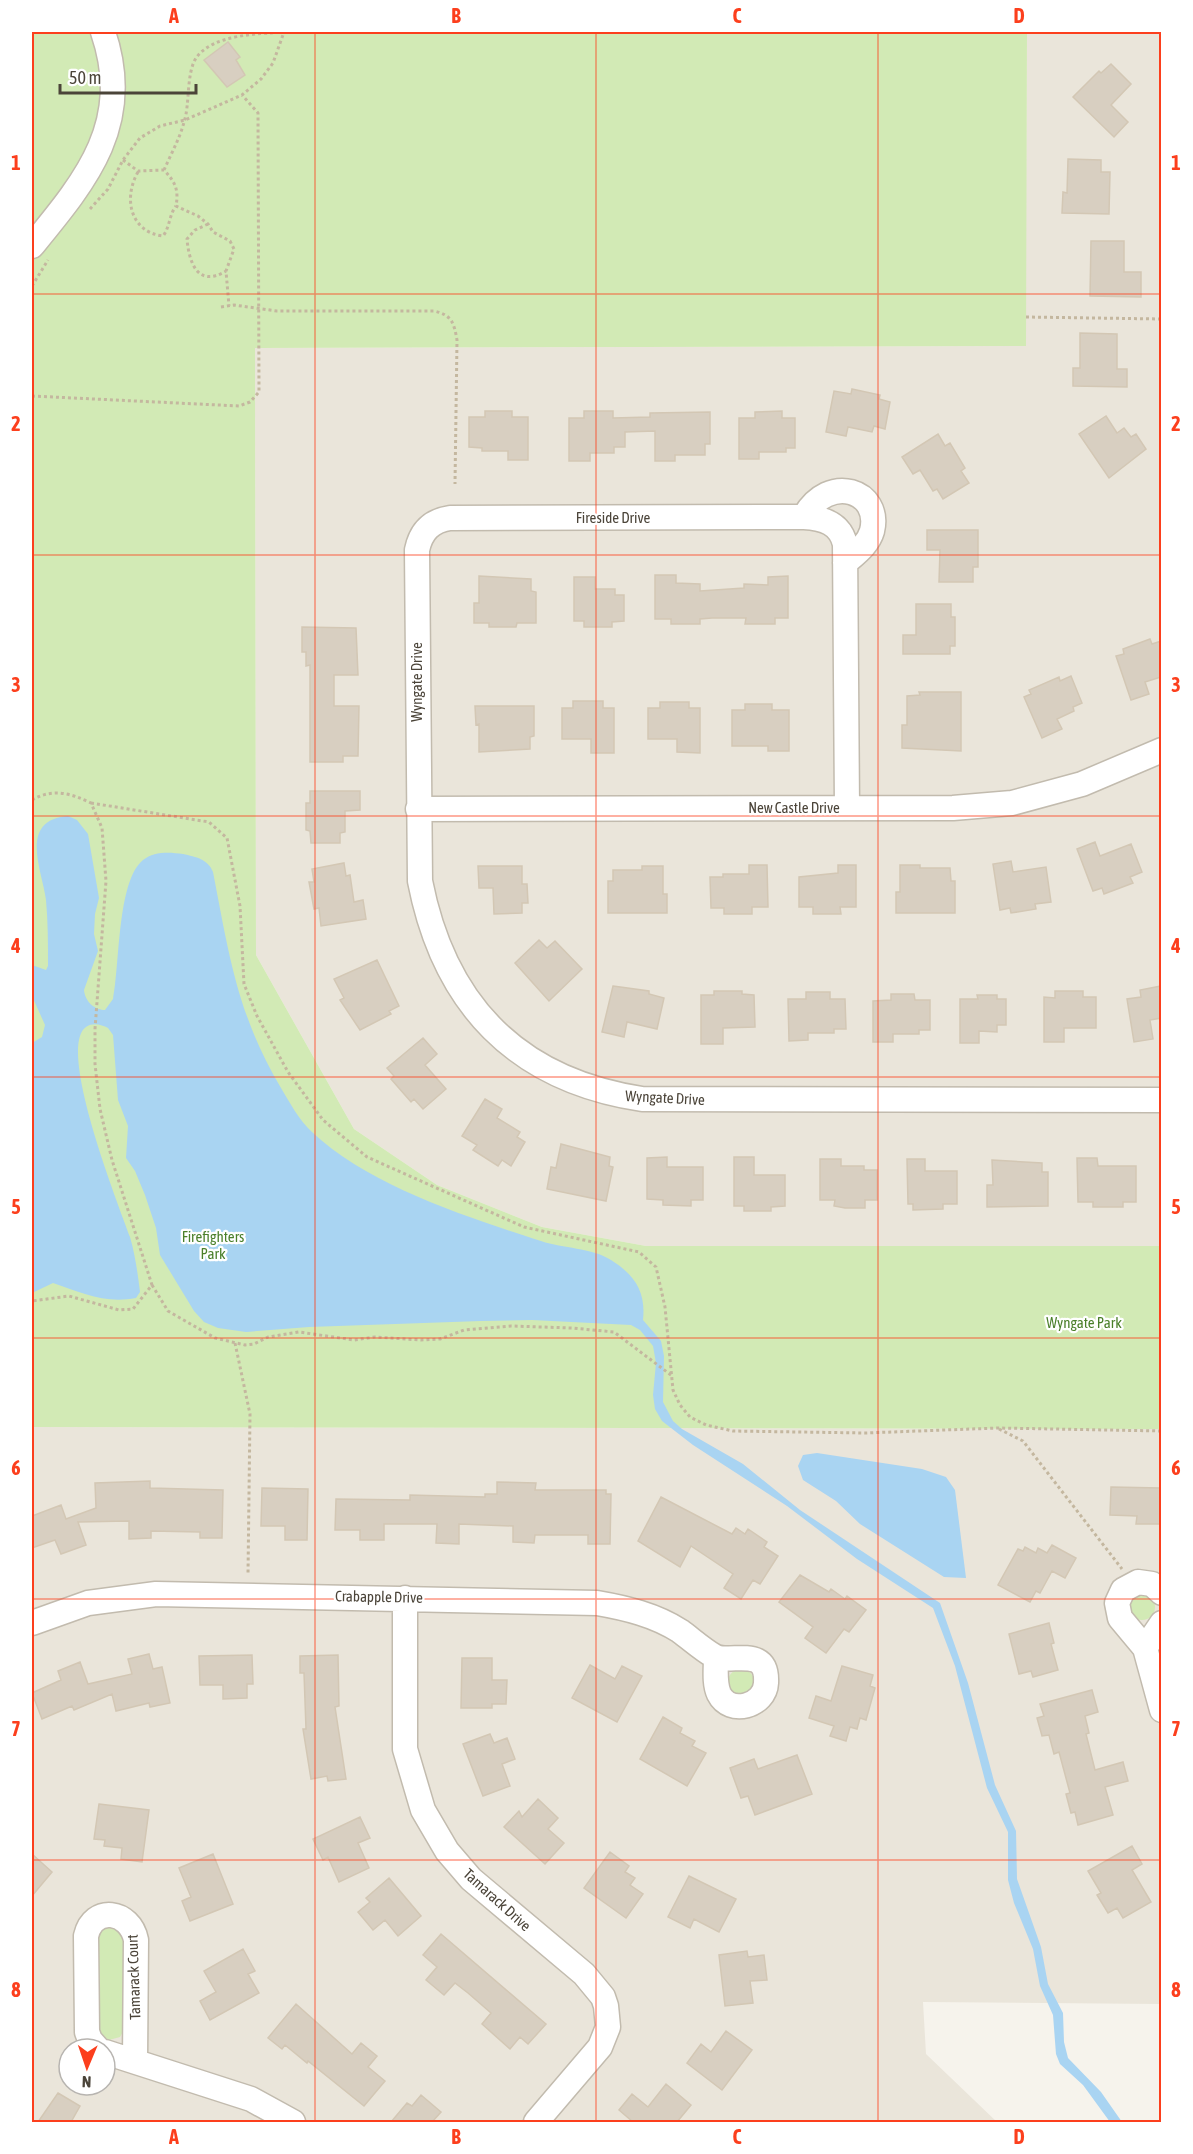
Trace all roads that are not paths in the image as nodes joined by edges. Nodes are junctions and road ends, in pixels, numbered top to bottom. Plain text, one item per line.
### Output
1 (103, 32) edge
2 (43, 248) edge
3 (804, 517) junction
4 (426, 529) joint
5 (845, 563) junction
6 (1161, 750) edge
7 (846, 808) junction
8 (418, 809) junction
9 (1161, 1100) edge
10 (1161, 1593) edge
11 (405, 1598) junction
12 (32, 1623) edge
13 (1161, 1623) edge
14 (1145, 1648) junction
15 (716, 1657) dead end
16 (1161, 1710) edge
17 (89, 2037) edge
18 (117, 2056) edge
19 (135, 2061) junction
20 (292, 2122) edge
21 (536, 2122) edge

1 - 2 street
3 - 4 street, Fireside Drive
3 - 5 street, Fireside Drive
3 - 5 street
4 - 8 street, Wyngate Drive
5 - 7 street, Fireside Drive
6 - 7 street, New Castle Drive
7 - 8 street, New Castle Drive
8 - 9 street, Wyngate Drive
10 - 14 street
11 - 12 street, Crabapple Drive
11 - 15 street, Crabapple Drive
11 - 21 street, Tamarack Drive
13 - 14 street
14 - 16 street
17 - 19 street, Tamarack Court
18 - 19 street
19 - 20 street

